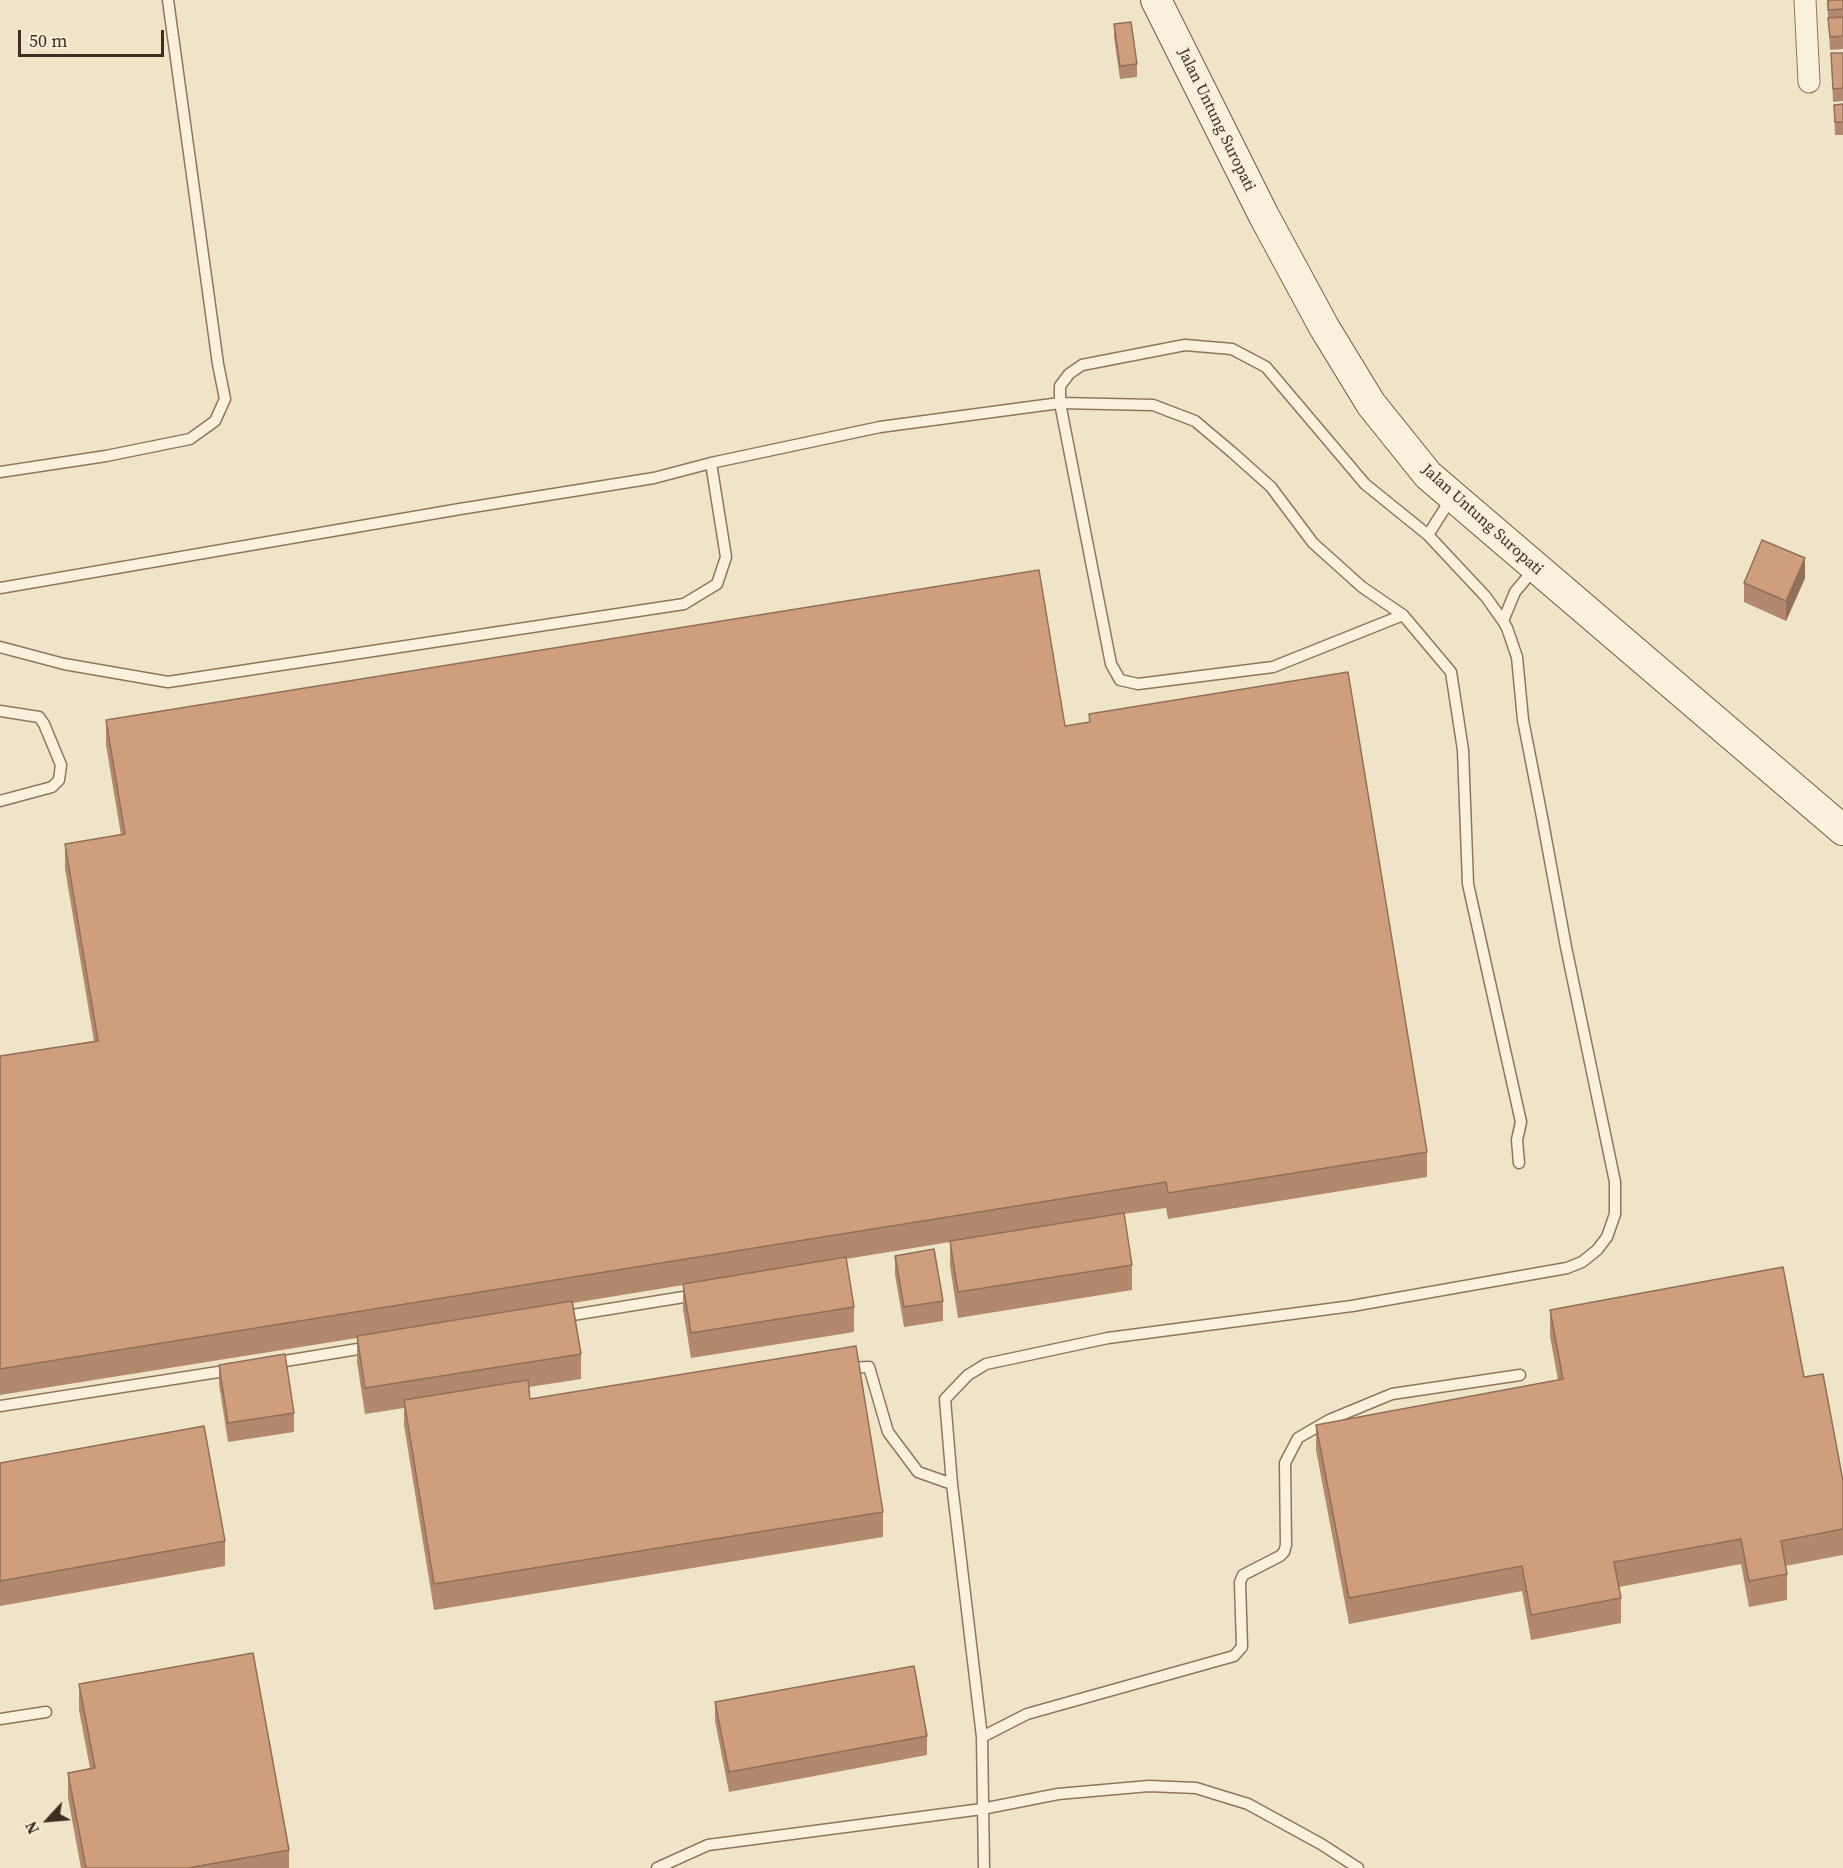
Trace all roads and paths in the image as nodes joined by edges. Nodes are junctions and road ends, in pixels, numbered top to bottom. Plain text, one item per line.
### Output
1 (168, 0) edge
2 (1156, 0) edge
3 (1805, 0) edge
4 (1809, 82) dead end
5 (1060, 403) junction
6 (711, 463) junction
7 (0, 472) edge
8 (1452, 496) junction
9 (1428, 535) junction
10 (1535, 567) junction
11 (0, 588) edge
12 (1403, 615) junction
13 (1503, 621) junction
14 (0, 647) edge
15 (0, 711) edge
16 (0, 801) edge
17 (1843, 830) edge
18 (1519, 1163) dead end
19 (710, 1293) edge
20 (544, 1320) edge
21 (379, 1346) edge
22 (260, 1365) edge
23 (237, 1369) edge
24 (835, 1370) edge
25 (1520, 1375) dead end
26 (0, 1406) edge
27 (952, 1484) junction
28 (45, 1712) dead end
29 (0, 1719) edge
30 (982, 1737) junction
31 (982, 1809) junction
32 (657, 1868) edge
33 (984, 1868) edge
34 (1358, 1868) edge

1 - 7 lane
2 - 8 main road, Jalan Untung Suropati
3 - 4 street
5 - 6 lane
5 - 9 lane
5 - 12 lane
5 - 12 lane
6 - 11 lane
6 - 14 lane
8 - 9 lane
8 - 10 main road, Jalan Untung Suropati
9 - 13 lane
10 - 13 lane
10 - 17 main road, Jalan Untung Suropati
12 - 18 lane
13 - 27 lane
15 - 16 lane
19 - 20 lane
21 - 22 lane
23 - 26 lane
24 - 27 lane
25 - 30 lane
27 - 30 lane
28 - 29 lane
30 - 31 lane
31 - 32 lane
31 - 33 lane
31 - 34 lane

